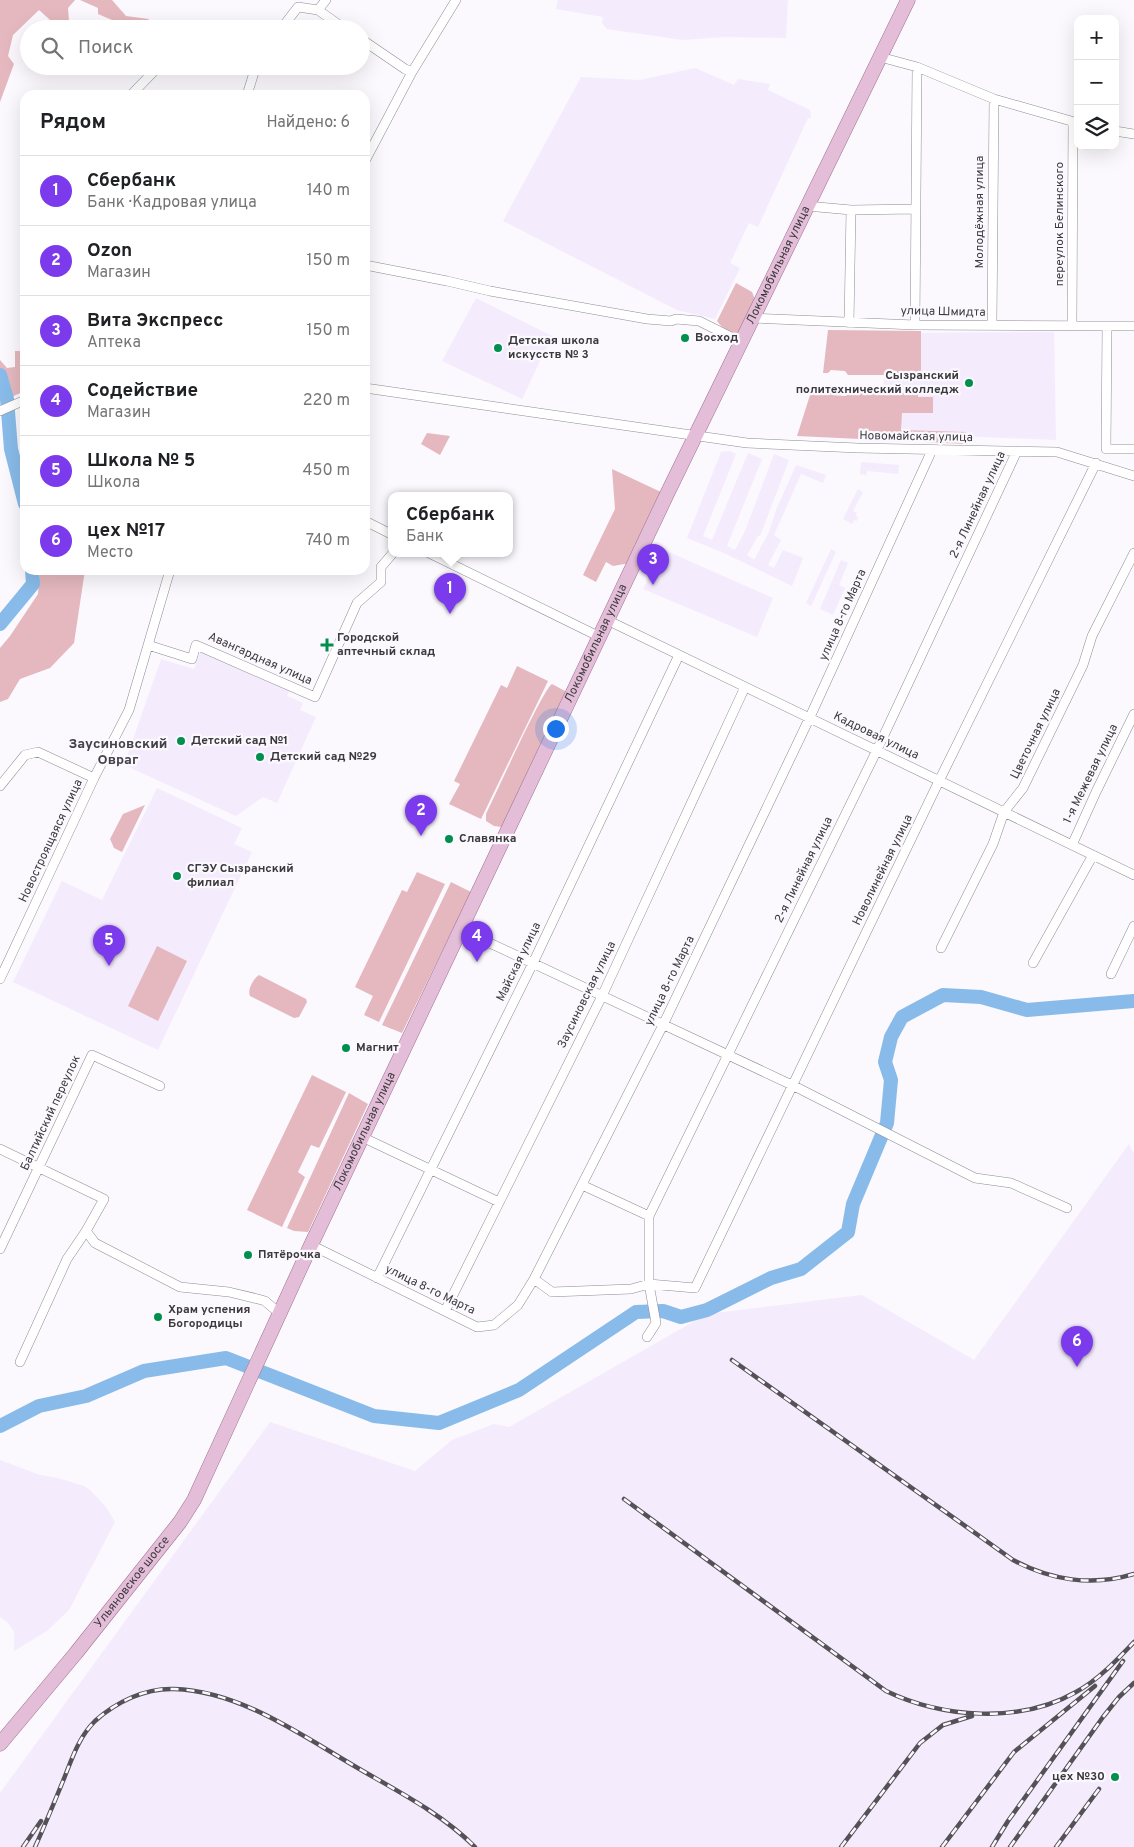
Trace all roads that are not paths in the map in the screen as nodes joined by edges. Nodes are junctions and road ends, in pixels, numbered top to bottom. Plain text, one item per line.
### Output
1 (326, 0) edge
2 (456, 0) edge
3 (908, 0) edge
4 (318, 10) junction
5 (288, 20) edge
6 (332, 20) edge
7 (370, 46) edge
8 (880, 57) junction
9 (917, 67) junction
10 (412, 72) junction
11 (151, 75) edge
12 (253, 75) edge
13 (137, 90) edge
14 (249, 90) edge
15 (994, 99) junction
16 (1074, 123) edge
17 (1119, 132) edge
18 (1134, 134) edge
19 (1075, 150) edge
20 (370, 152) edge
21 (807, 206) junction
22 (915, 209) junction
23 (851, 210) junction
24 (370, 266) edge
25 (752, 318) junction
26 (849, 323) junction
27 (915, 325) junction
28 (992, 325) junction
29 (1072, 325) junction
30 (1107, 326) junction
31 (1134, 326) edge
32 (741, 342) junction
33 (370, 389) edge
34 (20, 402) edge
35 (0, 411) edge
36 (695, 436) junction
37 (1134, 449) edge
38 (932, 450) junction
39 (1017, 451) junction
40 (1096, 463) junction
41 (1133, 474) edge
42 (370, 524) edge
43 (388, 532) edge
44 (1134, 553) edge
45 (390, 557) edge
46 (437, 557) edge
47 (169, 575) edge
48 (607, 620) junction
49 (600, 637) junction
50 (148, 645) junction
51 (679, 655) junction
52 (746, 687) junction
53 (1134, 714) edge
54 (810, 717) junction
55 (877, 750) junction
56 (94, 778) junction
57 (939, 781) junction
58 (0, 786) edge
59 (1004, 812) junction
60 (1072, 844) junction
61 (1093, 855) junction
62 (1134, 875) edge
63 (1134, 926) edge
64 (460, 929) junction
65 (941, 948) dead end
66 (533, 963) junction
67 (1033, 963) dead end
68 (1110, 974) dead end
69 (0, 979) edge
70 (602, 996) junction
71 (664, 1025) junction
72 (727, 1055) junction
73 (160, 1086) dead end
74 (794, 1086) junction
75 (362, 1136) junction
76 (0, 1149) edge
77 (39, 1168) junction
78 (431, 1168) junction
79 (582, 1185) junction
80 (499, 1202) junction
81 (1067, 1208) dead end
82 (649, 1216) junction
83 (86, 1231) junction
84 (311, 1245) junction
85 (0, 1249) edge
86 (377, 1278) junction
87 (534, 1279) junction
88 (649, 1284) junction
89 (445, 1312) junction
90 (280, 1314) junction
91 (647, 1337) dead end
92 (266, 1342) joint
93 (20, 1362) dead end
94 (0, 1744) edge

1 - 4 street
2 - 10 street
3 - 8 main road
4 - 5 street
4 - 6 street
7 - 10 street
8 - 9 street
8 - 21 main road, Локомобильная улица
9 - 15 street
9 - 22 street
10 - 20 street
11 - 13 street
12 - 14 street
15 - 16 street
15 - 28 street, Молодёжная улица
17 - 18 street
19 - 29 street, переулок Белинского
21 - 23 street
21 - 25 main road, Локомобильная улица
22 - 23 street
22 - 27 street
23 - 26 street
24 - 32 street
25 - 26 street, улица Шмидта
25 - 32 main road, Локомобильная улица
26 - 27 street, улица Шмидта
27 - 28 street, улица Шмидта
28 - 29 street, улица Шмидта
29 - 30 street, улица Шмидта
30 - 31 street, улица Шмидта
30 - 37 street
32 - 36 main road, Локомобильная улица
33 - 36 street, Новомайская улица
34 - 35 street
36 - 38 street, Новомайская улица
36 - 48 main road, Локомобильная улица
38 - 39 street, Новомайская улица
38 - 54 street, улица 8-го Марта
39 - 40 street, Новомайская улица
39 - 55 street, 2-я Линейная улица
40 - 41 street, Новомайская улица
40 - 57 street, Новолинейная улица
42 - 43 street
44 - 59 street, Цветочная улица
45 - 50 street, Авангардная улица
46 - 49 street
47 - 50 street, Новостроящаяся улица
48 - 49 main road, Локомобильная улица
48 - 51 street, Кадровая улица
49 - 64 main road, Локомобильная улица
50 - 56 street, Новостроящаяся улица
51 - 52 street, Кадровая улица
51 - 66 street, Майская улица
52 - 54 street, Кадровая улица
52 - 70 street, Заусиновская улица
53 - 60 street, 1-я Межевая улица
54 - 55 street, Кадровая улица
54 - 71 street, улица 8-го Марта
55 - 57 street, Кадровая улица
55 - 72 street, 2-я Линейная улица
56 - 58 street
56 - 69 street, Новостроящаяся улица
57 - 59 street, Кадровая улица
57 - 74 street, Новолинейная улица
59 - 60 street, Кадровая улица
59 - 65 street, Цветочная улица
60 - 61 street, Кадровая улица
61 - 62 street, Кадровая улица
61 - 67 street
63 - 68 street
64 - 66 street
64 - 75 main road, Локомобильная улица
66 - 70 street
66 - 78 street, Майская улица
70 - 71 street
70 - 80 street, Заусиновская улица
71 - 72 street
71 - 79 street, улица 8-го Марта
72 - 74 street
72 - 82 street, 2-я Линейная улица
73 - 77 street, Балтийский переулок
74 - 81 street
74 - 88 street, Новолинейная улица
75 - 78 street
75 - 84 main road, Локомобильная улица
76 - 77 street
77 - 83 street
77 - 85 street, Балтийский переулок
78 - 80 street
78 - 86 street, Майская улица
79 - 82 street
79 - 87 street, улица 8-го Марта
80 - 89 street, Заусиновская улица
82 - 88 street, 2-я Линейная улица
83 - 90 street
83 - 93 street
84 - 86 street, улица 8-го Марта
84 - 90 main road, Локомобильная улица
86 - 89 street, улица 8-го Марта
87 - 88 street
87 - 89 street, улица 8-го Марта
88 - 91 street, 2-я Линейная улица
90 - 92 main road, Локомобильная улица
92 - 94 main road, Ульяновское шоссе

